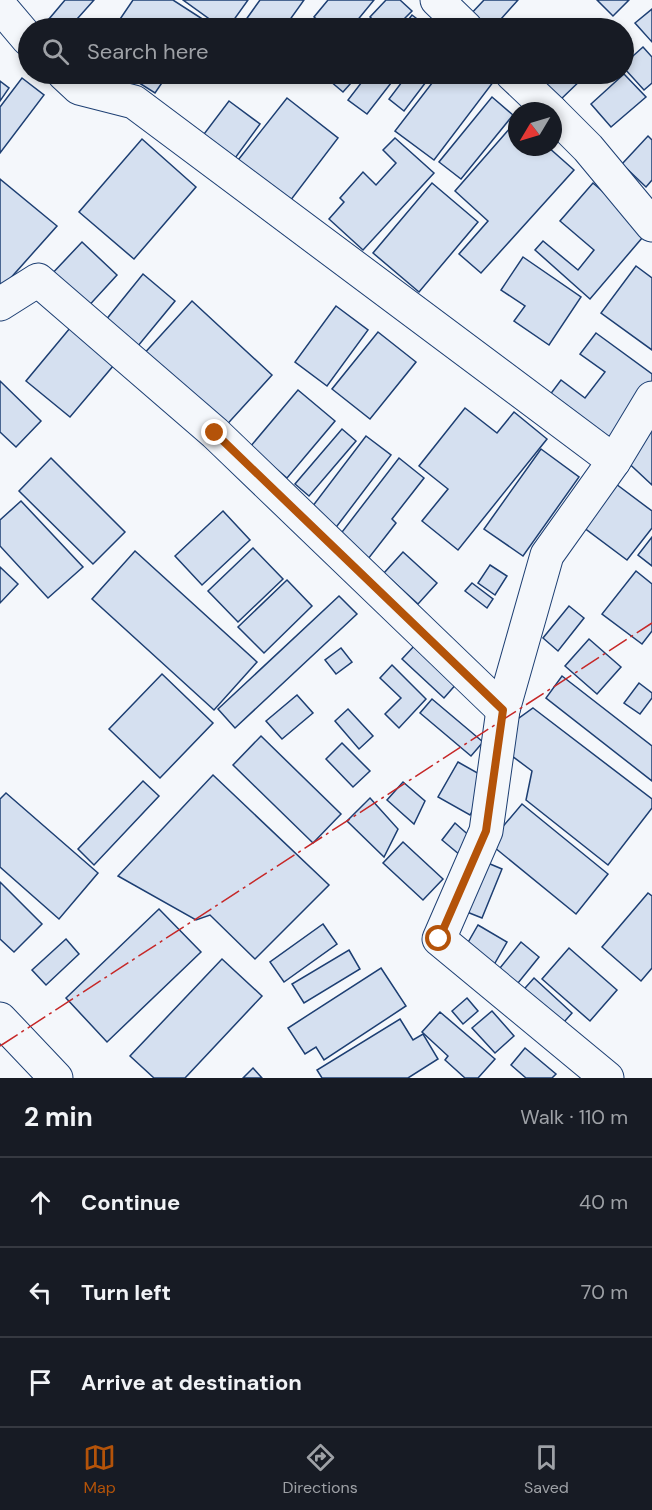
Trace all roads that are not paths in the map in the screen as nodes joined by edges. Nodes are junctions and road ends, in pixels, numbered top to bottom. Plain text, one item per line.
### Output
1 (437, 0) edge
2 (0, 6) edge
3 (456, 18) edge
4 (18, 27) edge
5 (74, 84) edge
6 (523, 84) edge
7 (541, 102) edge
8 (562, 122) edge
9 (652, 225) edge
10 (0, 304) edge
11 (652, 398) edge
12 (614, 461) junction
13 (503, 710) junction
14 (0, 1019) edge
15 (56, 1078) edge
16 (608, 1078) edge

1 - 3 street
2 - 4 street
5 - 12 street
6 - 7 street
8 - 9 street
10 - 13 street
11 - 12 street
12 - 13 street
13 - 16 street
14 - 15 street

